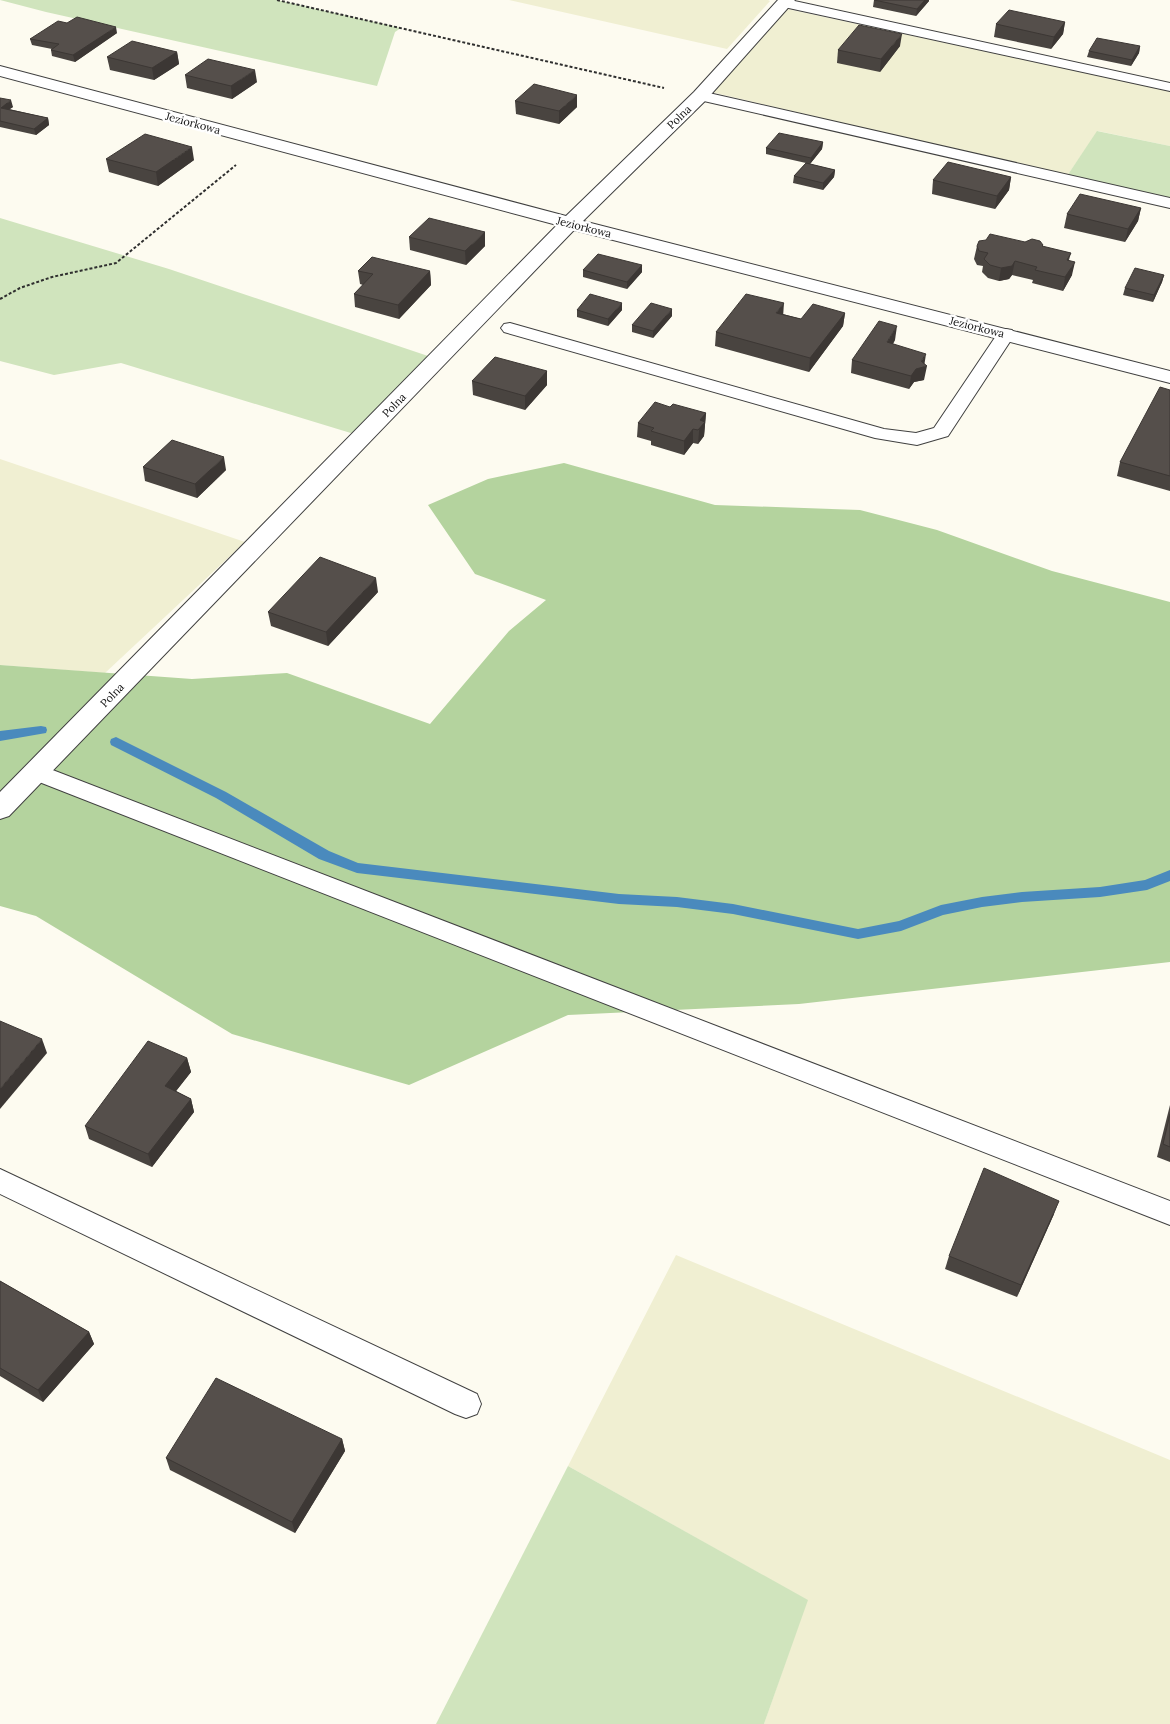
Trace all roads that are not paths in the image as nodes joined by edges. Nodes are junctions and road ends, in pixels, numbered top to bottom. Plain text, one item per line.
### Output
1 (785, 2) edge
2 (0, 71) edge
3 (1170, 87) edge
4 (700, 96) junction
5 (1170, 204) edge
6 (570, 223) junction
7 (510, 328) dead end
8 (1006, 334) junction
9 (1170, 377) edge
10 (37, 772) junction
11 (0, 809) edge
12 (0, 1181) edge
13 (1170, 1213) edge
14 (466, 1404) dead end

1 - 3 lane
1 - 4 street, Polna
2 - 6 street, Jeziorkowa
4 - 5 lane
4 - 6 street, Polna
6 - 8 street, Jeziorkowa
6 - 10 street, Polna
7 - 8 lane
8 - 9 street, Jeziorkowa
10 - 11 street, Polna
10 - 13 lane
12 - 14 lane

